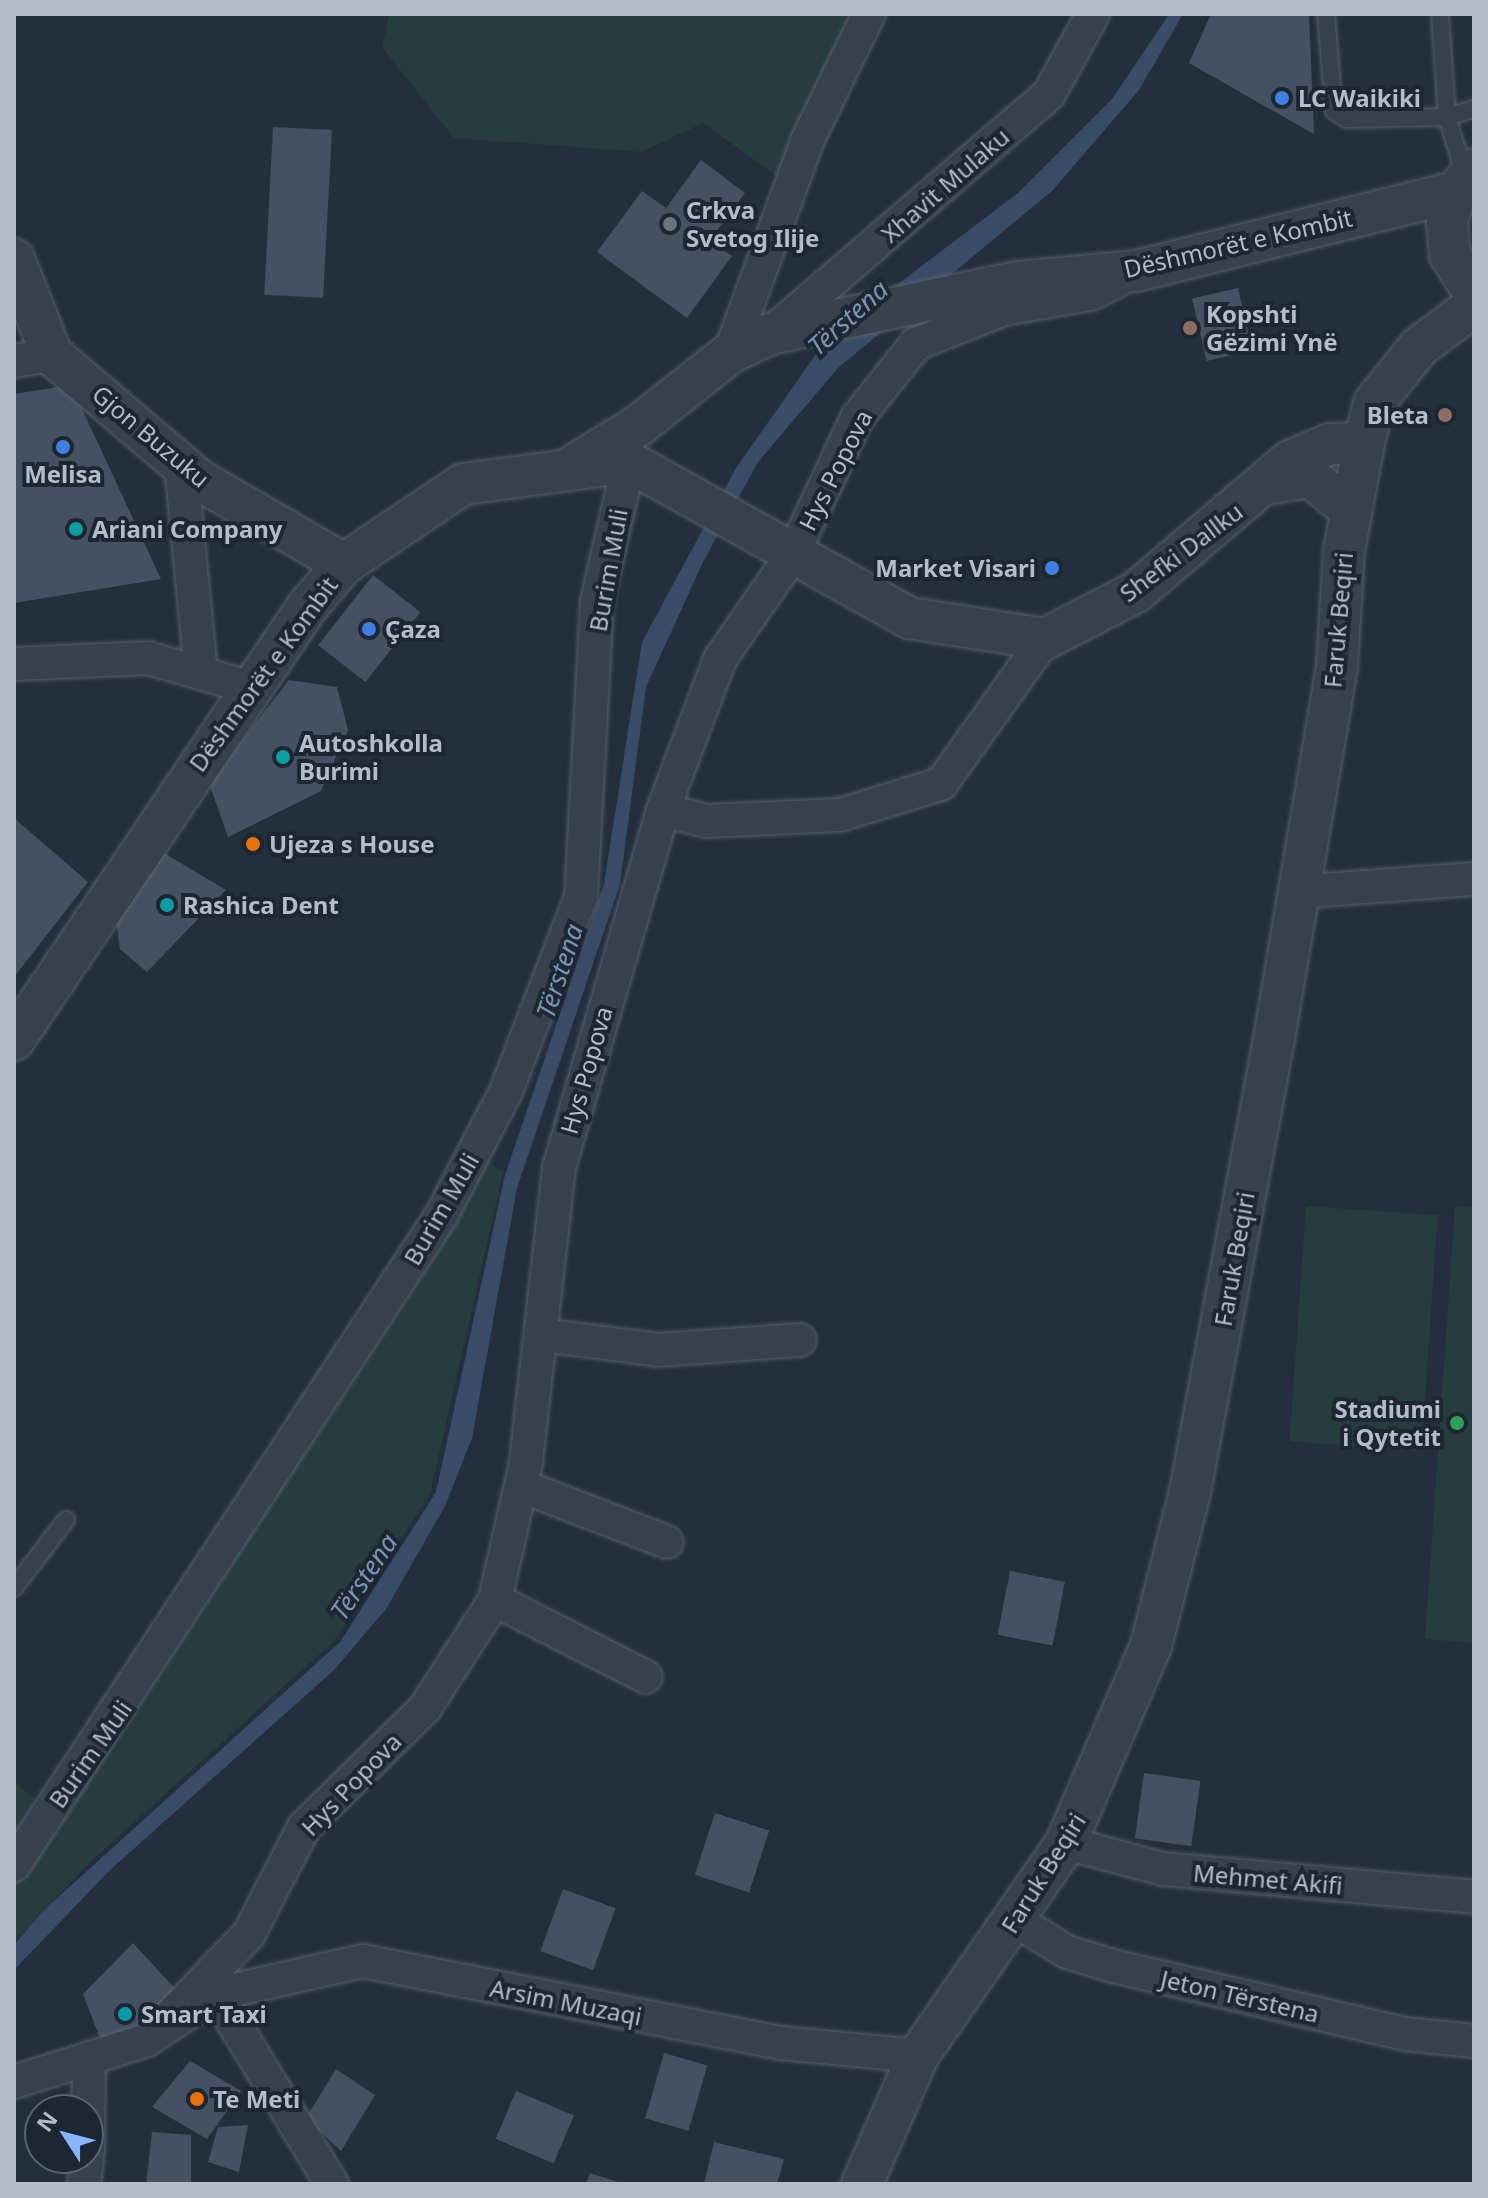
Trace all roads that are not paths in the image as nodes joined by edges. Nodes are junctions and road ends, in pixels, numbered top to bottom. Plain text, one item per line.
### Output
1 (869, 14) edge
2 (1093, 14) edge
3 (1326, 14) edge
4 (1440, 14) edge
5 (1474, 109) edge
6 (1447, 117) junction
7 (1465, 179) edge
8 (14, 259) edge
9 (1136, 271) junction
10 (1474, 293) edge
11 (1474, 306) edge
12 (788, 330) junction
13 (730, 353) junction
14 (33, 358) edge
15 (1364, 443) junction
16 (629, 462) junction
17 (181, 465) junction
18 (560, 473) junction
19 (1271, 483) junction
20 (1350, 509) junction
21 (786, 550) junction
22 (344, 564) junction
23 (1045, 639) junction
24 (14, 664) edge
25 (201, 673) junction
26 (252, 688) junction
27 (663, 810) junction
28 (1474, 879) edge
29 (1295, 892) junction
30 (14, 1040) edge
31 (541, 1335) junction
32 (800, 1340) dead end
33 (521, 1486) junction
34 (66, 1520) dead end
35 (667, 1542) dead end
36 (14, 1588) edge
37 (495, 1600) junction
38 (646, 1677) dead end
39 (1066, 1843) junction
40 (14, 1865) edge
41 (1474, 1897) edge
42 (1015, 1920) junction
43 (216, 1994) junction
44 (147, 2040) junction
45 (1474, 2041) edge
46 (918, 2056) junction
47 (89, 2058) junction
48 (18, 2080) edge
49 (89, 2094) edge
50 (332, 2184) edge
51 (862, 2184) edge

1 - 13 street
2 - 12 street, Xhavit Mulaku
3 - 6 lane
4 - 6 lane
5 - 6 lane
6 - 7 lane
7 - 9 street, Dëshmorët e Kombit
7 - 10 street
8 - 14 street, Gjon Buzuku
9 - 12 street, Dëshmorët e Kombit
9 - 21 street, Hys Popova
11 - 15 street, Faruk Beqiri
12 - 13 street, Dëshmorët e Kombit
13 - 18 street, Dëshmorët e Kombit
14 - 17 street, Gjon Buzuku
15 - 19 street, Shefki Dallku
15 - 20 street, Faruk Beqiri
16 - 18 street
16 - 21 street
16 - 40 street, Burim Muli
17 - 22 street, Gjon Buzuku
17 - 25 street
18 - 22 street, Dëshmorët e Kombit
19 - 20 street
19 - 23 street, Shefki Dallku
20 - 29 street, Faruk Beqiri
21 - 23 street
21 - 27 street, Hys Popova
22 - 26 street, Dëshmorët e Kombit
23 - 27 street
24 - 25 street
25 - 26 street
26 - 30 street, Dëshmorët e Kombit
27 - 31 street, Hys Popova
28 - 29 street
29 - 39 street, Faruk Beqiri
31 - 32 street
31 - 33 street, Hys Popova
33 - 35 street
33 - 37 street, Hys Popova
34 - 36 lane
37 - 38 street
37 - 44 street, Hys Popova
39 - 41 street, Mehmet Akifi
39 - 42 street, Faruk Beqiri
42 - 45 street, Jeton Tërstena
42 - 46 street, Faruk Beqiri
43 - 44 street, Arsim Muzaqi
43 - 46 street, Arsim Muzaqi
43 - 50 street
44 - 47 street, Arsim Muzaqi
46 - 51 street, Faruk Beqiri
47 - 48 street, Arsim Muzaqi
47 - 49 street

